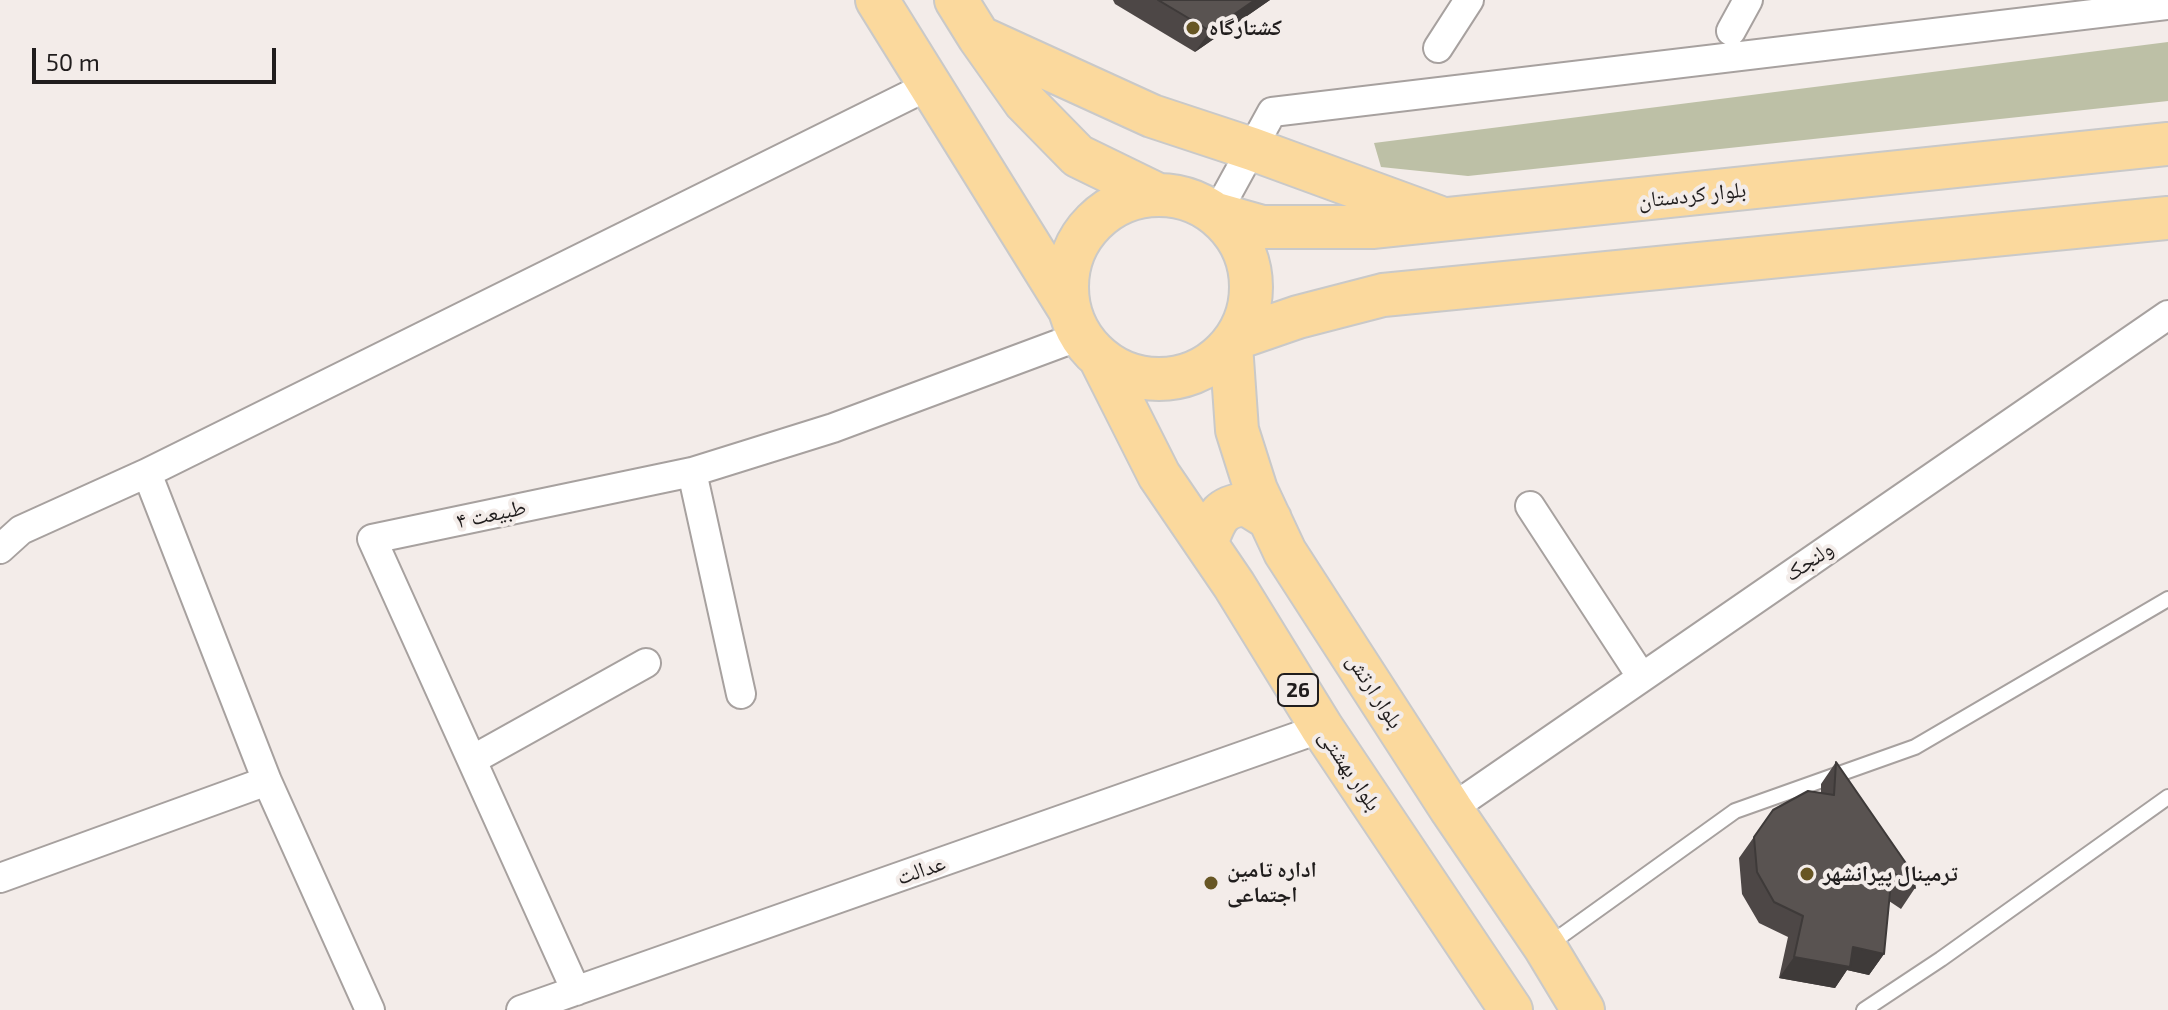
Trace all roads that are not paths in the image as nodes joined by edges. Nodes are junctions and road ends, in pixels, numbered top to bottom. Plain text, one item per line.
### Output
1 (877, 0) edge
2 (956, 0) edge
3 (1469, 0) edge
4 (1748, 0) edge
5 (2168, 5) edge
6 (1731, 31) dead end
7 (979, 37) junction
8 (1438, 48) dead end
9 (930, 85) junction
10 (2168, 144) edge
11 (1252, 149) junction
12 (1156, 194) junction
13 (1216, 214) junction
14 (2168, 218) edge
15 (1447, 220) junction
16 (2168, 315) edge
17 (1083, 334) junction
18 (1234, 341) junction
19 (692, 472) junction
20 (147, 473) junction
21 (1530, 506) dead end
22 (1270, 519) junction
23 (1206, 543) junction
24 (0, 549) edge
25 (2168, 599) edge
26 (646, 663) dead end
27 (1641, 676) junction
28 (741, 694) dead end
29 (1322, 728) junction
30 (472, 760) junction
31 (267, 781) junction
32 (2168, 797) edge
33 (1451, 809) junction
34 (0, 878) edge
35 (1545, 947) junction
36 (576, 991) junction
37 (370, 1010) edge
38 (521, 1010) edge
39 (1511, 1010) edge
40 (1583, 1010) edge
41 (1864, 1010) edge

1 - 9 main road, 26
2 - 7 main road, 26
3 - 8 street
4 - 6 street
5 - 11 street
7 - 11 main road
7 - 12 main road, 26
9 - 17 main road, 26
9 - 20 street
10 - 15 main road, بلوار کردستان
11 - 13 street
11 - 15 main road
12 - 13 main road, 26
12 - 17 main road, 26
13 - 15 main road, بلوار کردستان
13 - 18 main road, 26
14 - 18 main road
16 - 27 street, ولنجک
17 - 18 main road
17 - 19 street, طبیعت ۴
17 - 23 main road, بلوار بهشتی / 26
18 - 22 main road, بلوار ارتش / 26
19 - 28 street
19 - 30 street, طبیعت ۴
20 - 24 street
20 - 31 street
21 - 27 street
22 - 23 main road
22 - 33 main road, بلوار ارتش / 26
23 - 29 main road, بلوار بهشتی / 26
25 - 35 lane
26 - 30 street
27 - 33 street, ولنجک
29 - 36 street, عدالت
29 - 39 main road, بلوار بهشتی / 26
30 - 36 street, طبیعت ۴
31 - 34 street
31 - 37 street
32 - 41 lane
33 - 35 main road, بلوار ارتش / 26
35 - 40 main road, بلوار ارتش / 26
36 - 38 street, عدالت

